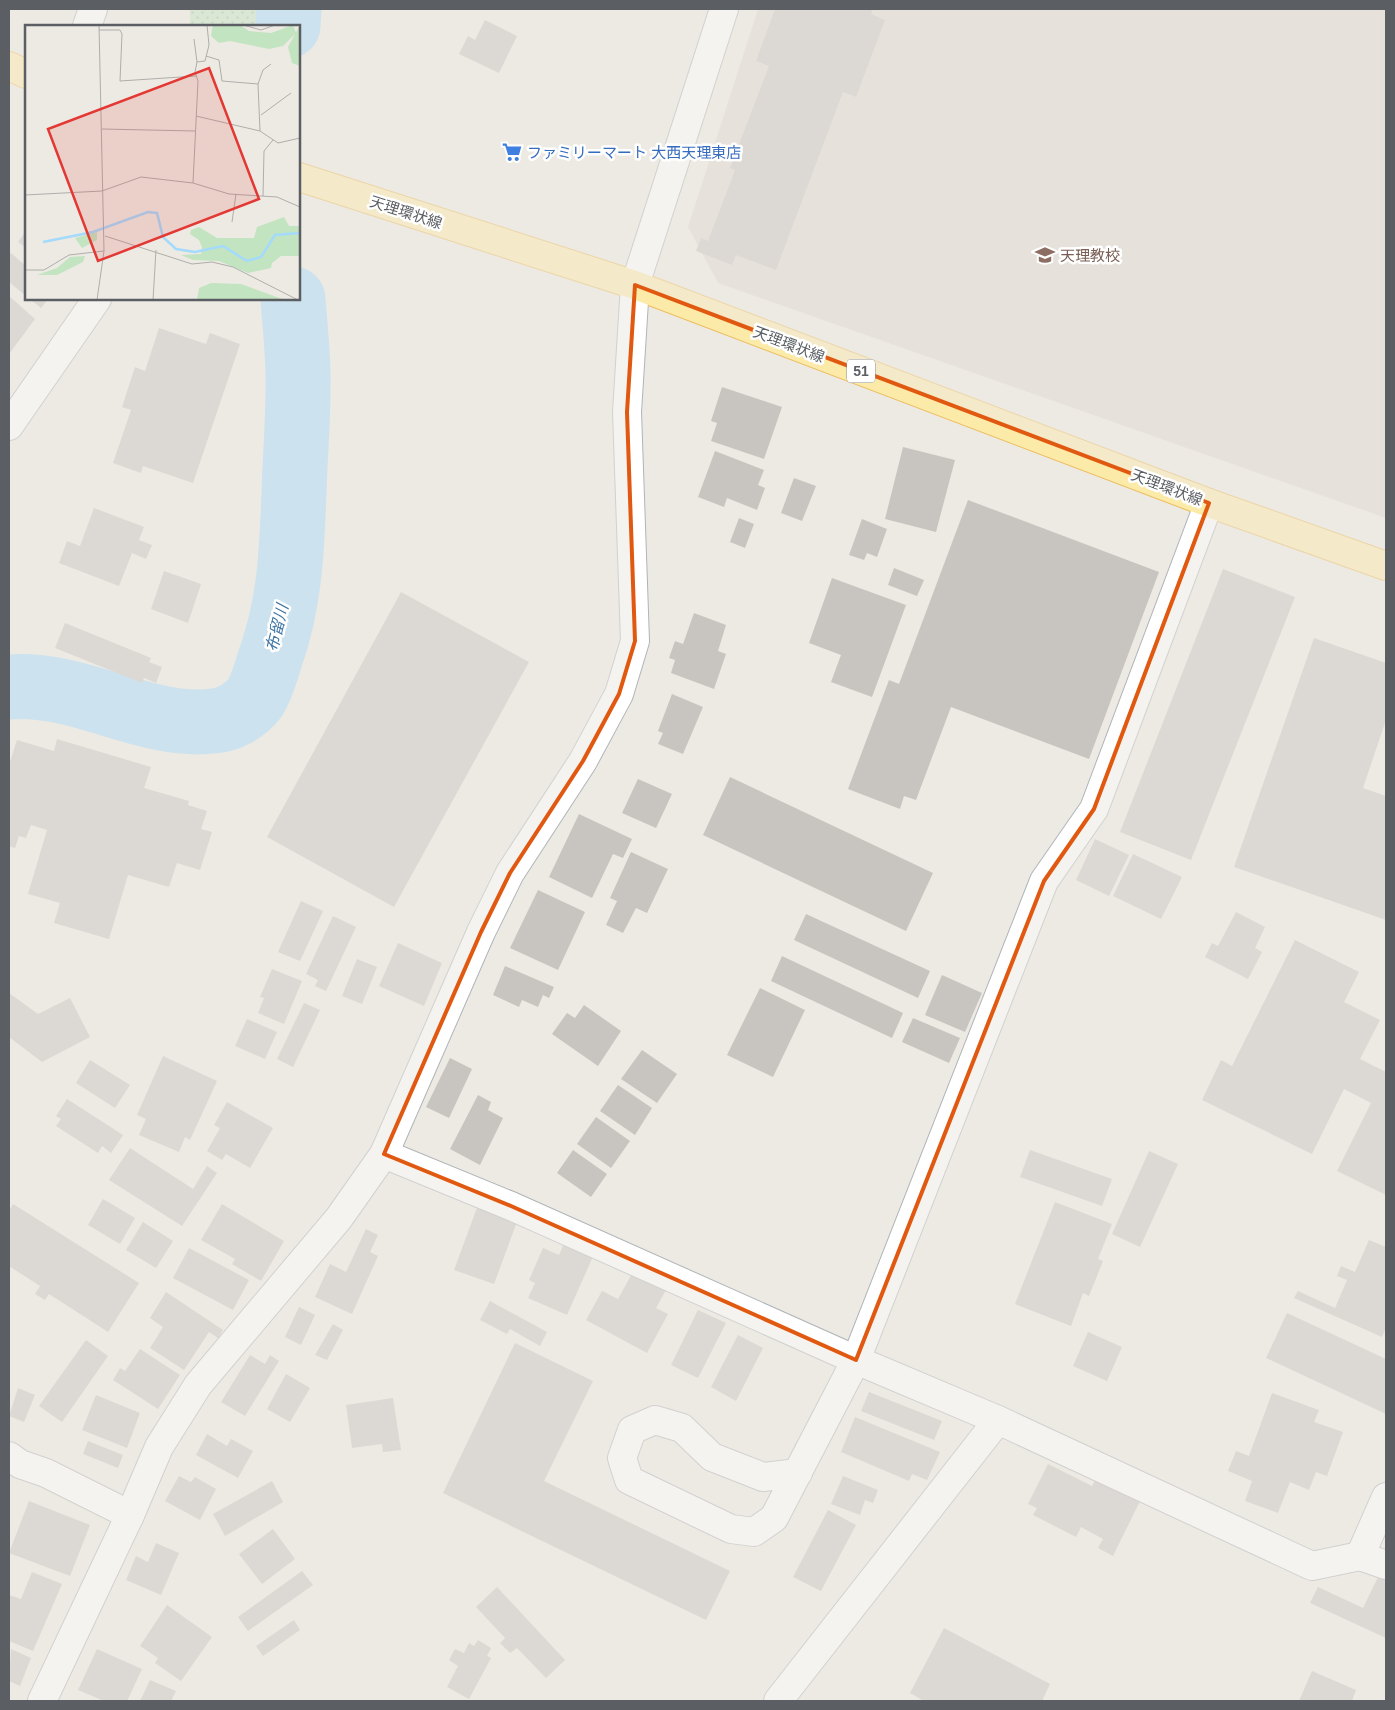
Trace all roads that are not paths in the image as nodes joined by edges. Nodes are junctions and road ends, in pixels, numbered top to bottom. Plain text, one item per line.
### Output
1 (93, 9) edge
2 (724, 9) edge
3 (87, 25) edge
4 (9, 66) edge
5 (25, 74) edge
6 (300, 177) edge
7 (635, 285) junction
8 (96, 300) edge
9 (9, 426) edge
10 (1209, 503) junction
11 (1386, 566) edge
12 (384, 1154) junction
13 (856, 1360) junction
14 (998, 1420) junction
15 (9, 1456) edge
16 (798, 1473) junction
17 (1386, 1498) edge
18 (130, 1515) junction
19 (1360, 1556) junction
20 (1386, 1565) edge
21 (42, 1701) edge
22 (778, 1701) edge

1 - 3 street
2 - 7 street
4 - 5 main road
6 - 7 main road, 天理環状線 / 51
7 - 10 main road, 天理環状線 / 51
7 - 12 street
8 - 9 street
10 - 11 main road, 天理環状線 / 51
10 - 13 street
12 - 13 street
12 - 18 street
13 - 14 street
13 - 16 street
14 - 19 street
14 - 22 street
15 - 18 street
16 - 16 street
17 - 19 street
18 - 21 street
19 - 20 street

